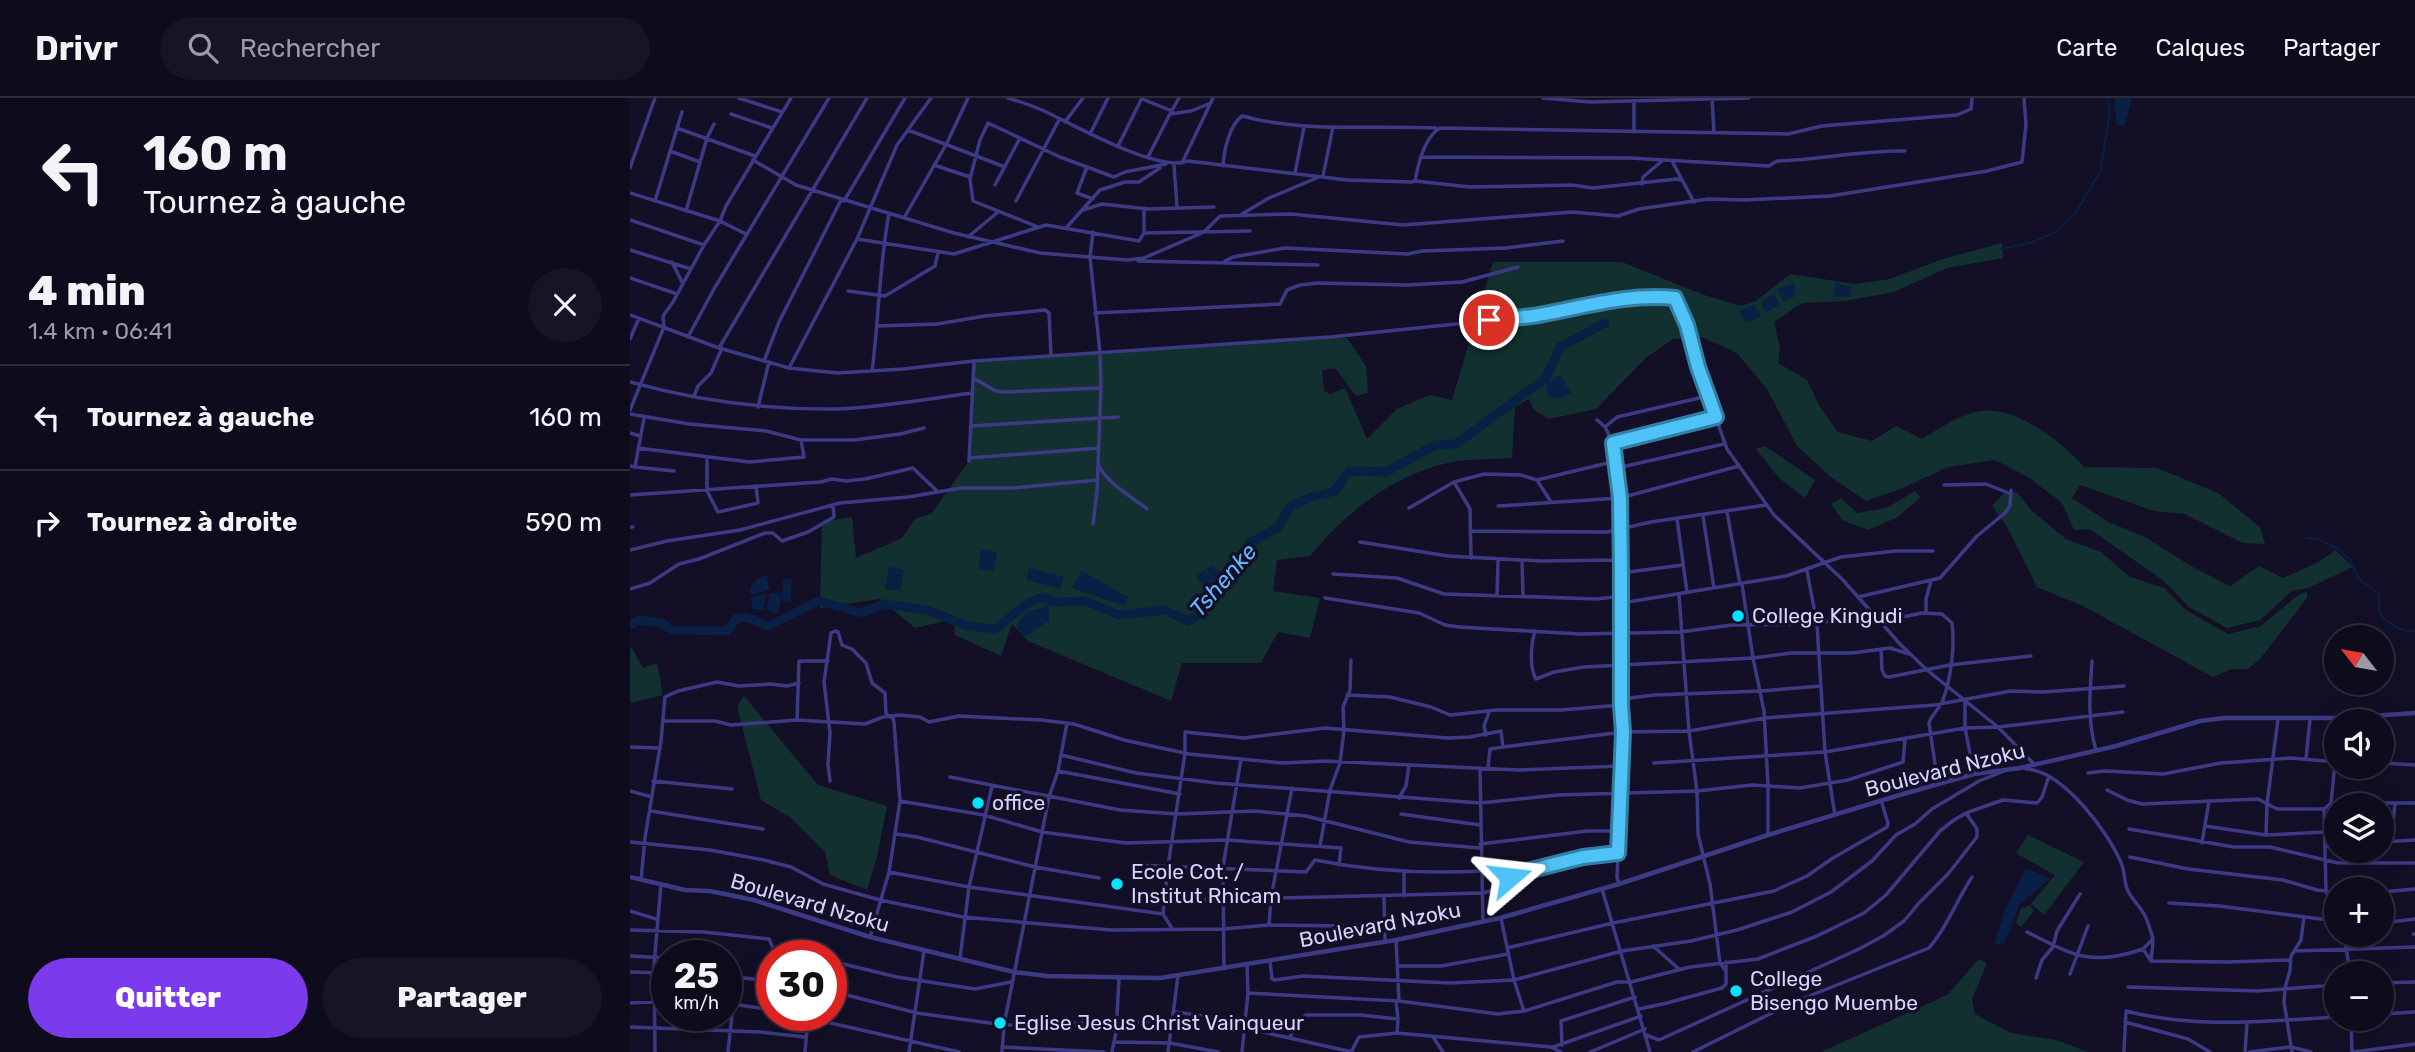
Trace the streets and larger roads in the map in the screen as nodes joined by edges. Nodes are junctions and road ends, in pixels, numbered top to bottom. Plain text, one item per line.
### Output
1 (654, 98) edge
2 (739, 98) edge
3 (791, 98) edge
4 (829, 98) edge
5 (867, 98) edge
6 (905, 98) edge
7 (931, 98) edge
8 (968, 98) edge
9 (1008, 98) edge
10 (1083, 98) edge
11 (1108, 98) edge
12 (1179, 98) edge
13 (1544, 98) edge
14 (1749, 98) edge
15 (1972, 98) edge
16 (2024, 98) edge
17 (1142, 99) edge
18 (1712, 99) edge
19 (1024, 100) edge
20 (1212, 100) edge
21 (1636, 100) edge
22 (682, 112) dead end
23 (782, 112) junction
24 (1171, 112) junction
25 (732, 114) dead end
26 (1060, 119) junction
27 (1065, 122) junction
28 (714, 124) dead end
29 (1304, 126) junction
30 (1333, 127) junction
31 (677, 128) junction
32 (772, 128) junction
33 (1440, 128) junction
34 (908, 130) junction
35 (1634, 132) junction
36 (1714, 133) junction
37 (1090, 134) junction
38 (707, 138) junction
39 (1020, 138) junction
40 (945, 145) junction
41 (1118, 146) junction
42 (1042, 149) junction
43 (670, 151) junction
44 (1905, 151) dead end
45 (976, 155) junction
46 (1148, 157) junction
47 (1421, 157) junction
48 (754, 158) junction
49 (1662, 161) junction
50 (700, 162) junction
51 (1672, 162) junction
52 (1168, 163) junction
53 (1182, 163) junction
54 (1174, 164) junction
55 (934, 165) junction
56 (1161, 166) junction
57 (1223, 166) junction
58 (1005, 167) junction
59 (1087, 167) junction
60 (630, 168) edge
61 (1295, 173) junction
62 (1322, 176) junction
63 (782, 177) junction
64 (970, 177) junction
65 (1682, 180) junction
66 (1415, 181) junction
67 (1642, 184) junction
68 (995, 185) dead end
69 (811, 190) junction
70 (630, 193) edge
71 (1093, 199) junction
72 (843, 200) junction
73 (655, 201) junction
74 (1016, 201) dead end
75 (1694, 202) junction
76 (1214, 207) dead end
77 (870, 208) junction
78 (1144, 208) junction
79 (1177, 208) junction
80 (1083, 210) junction
81 (686, 211) junction
82 (999, 212) junction
83 (889, 214) junction
84 (1240, 215) junction
85 (904, 218) junction
86 (630, 220) edge
87 (720, 221) junction
88 (1038, 227) junction
89 (1066, 228) junction
90 (1250, 231) dead end
91 (1093, 232) junction
92 (1204, 232) junction
93 (1143, 233) junction
94 (747, 234) junction
95 (968, 237) junction
96 (857, 239) junction
97 (1563, 241) dead end
98 (883, 243) junction
99 (992, 243) junction
100 (704, 246) junction
101 (630, 250) edge
102 (938, 252) junction
103 (1090, 257) junction
104 (1127, 260) junction
105 (672, 262) junction
106 (1223, 262) junction
107 (1318, 265) dead end
108 (1518, 267) dead end
109 (691, 269) junction
110 (630, 278) edge
111 (683, 284) junction
112 (848, 291) dead end
113 (677, 294) junction
114 (879, 296) junction
115 (1094, 313) junction
116 (630, 315) edge
117 (639, 318) junction
118 (877, 326) junction
119 (664, 327) junction
120 (688, 337) junction
121 (630, 339) edge
122 (720, 348) junction
123 (1100, 353) junction
124 (1051, 356) junction
125 (974, 360) junction
126 (767, 361) junction
127 (789, 368) junction
128 (872, 372) junction
129 (973, 378) junction
130 (630, 382) edge
131 (639, 384) junction
132 (1101, 388) junction
133 (972, 393) junction
134 (694, 396) junction
135 (1709, 396) junction
136 (758, 407) junction
137 (630, 412) edge
138 (1716, 417) junction
139 (644, 418) junction
140 (1101, 418) junction
141 (1118, 418) dead end
142 (1597, 420) dead end
143 (971, 426) junction
144 (1605, 427) junction
145 (925, 428) dead end
146 (630, 433) edge
147 (640, 436) junction
148 (801, 440) junction
149 (1613, 443) junction
150 (1725, 444) junction
151 (638, 448) junction
152 (1099, 448) junction
153 (707, 457) junction
154 (1616, 461) junction
155 (1098, 464) junction
156 (1739, 466) junction
157 (633, 467) edge
158 (1617, 468) junction
159 (674, 471) dead end
160 (1097, 480) junction
161 (1537, 480) junction
162 (1454, 482) junction
163 (1944, 485) dead end
164 (756, 486) junction
165 (707, 491) junction
166 (938, 491) junction
167 (630, 495) edge
168 (1620, 498) junction
169 (1552, 502) junction
170 (834, 505) junction
171 (1768, 505) junction
172 (1498, 506) dead end
173 (1409, 508) dead end
174 (1147, 509) dead end
175 (1727, 512) junction
176 (1703, 516) junction
177 (1677, 519) junction
178 (1093, 524) dead end
179 (1619, 529) junction
180 (1470, 531) junction
181 (1360, 542) dead end
182 (630, 550) edge
183 (1933, 551) dead end
184 (1471, 558) junction
185 (1498, 559) junction
186 (1522, 560) junction
187 (1621, 560) junction
188 (1824, 562) junction
189 (1684, 565) junction
190 (1807, 570) junction
191 (1333, 573) dead end
192 (1621, 573) junction
193 (1931, 580) junction
194 (1741, 584) junction
195 (1714, 587) junction
196 (630, 589) edge
197 (1687, 592) junction
198 (1679, 594) junction
199 (1497, 596) junction
200 (1621, 596) junction
201 (1523, 597) junction
202 (1858, 597) junction
203 (1325, 598) dead end
204 (1622, 603) junction
205 (1867, 610) junction
206 (1926, 613) junction
207 (1878, 622) junction
208 (1816, 624) junction
209 (1750, 625) junction
210 (1535, 631) junction
211 (1680, 632) junction
212 (1622, 633) junction
213 (1881, 649) junction
214 (1818, 652) junction
215 (1910, 654) junction
216 (2031, 656) dead end
217 (1753, 658) junction
218 (1351, 660) dead end
219 (828, 661) junction
220 (2092, 661) dead end
221 (1685, 662) junction
222 (1622, 665) junction
223 (1950, 665) junction
224 (1927, 670) junction
225 (799, 683) junction
226 (1821, 686) junction
227 (1947, 686) junction
228 (2124, 686) dead end
229 (2090, 689) junction
230 (1761, 691) junction
231 (1687, 694) junction
232 (1347, 695) junction
233 (1965, 699) junction
234 (1621, 702) junction
235 (1943, 703) junction
236 (1489, 712) junction
237 (2123, 712) dead end
238 (2415, 713) edge
239 (2394, 715) edge
240 (891, 716) junction
241 (1823, 716) junction
242 (2090, 716) junction
243 (1765, 718) junction
244 (2278, 719) junction
245 (2310, 719) junction
246 (2324, 719) edge
247 (797, 720) junction
248 (663, 721) junction
249 (828, 722) junction
250 (1067, 723) junction
251 (1998, 727) junction
252 (1965, 729) junction
253 (1344, 730) junction
254 (1623, 732) junction
255 (1689, 732) junction
256 (1931, 734) junction
257 (1486, 735) junction
258 (1905, 739) junction
259 (630, 747) edge
260 (1503, 747) junction
261 (660, 748) junction
262 (2096, 750) junction
263 (1825, 752) junction
264 (1185, 753) junction
265 (1061, 755) junction
266 (1766, 755) junction
267 (1241, 759) junction
268 (2306, 759) junction
269 (1694, 760) junction
270 (2273, 760) junction
271 (2324, 761) edge
272 (1340, 763) junction
273 (1654, 763) dead end
274 (2034, 764) junction
275 (2394, 764) edge
276 (1409, 765) junction
277 (2415, 765) edge
278 (1622, 766) junction
279 (1480, 768) junction
280 (1488, 768) junction
281 (2020, 768) junction
282 (1058, 771) junction
283 (2006, 771) junction
284 (2088, 773) dead end
285 (1974, 774) junction
286 (2049, 776) junction
287 (950, 777) dead end
288 (1180, 778) junction
289 (653, 781) junction
290 (830, 781) dead end
291 (1830, 784) junction
292 (1938, 784) junction
293 (1238, 785) junction
294 (1768, 785) junction
295 (992, 786) junction
296 (1292, 788) junction
297 (732, 789) dead end
298 (1330, 790) junction
299 (2107, 790) dead end
300 (630, 791) edge
301 (1697, 791) junction
302 (1621, 793) junction
303 (1180, 794) junction
304 (652, 796) junction
305 (1049, 797) junction
306 (1399, 798) junction
307 (900, 800) junction
308 (1881, 800) junction
309 (2209, 801) junction
310 (1480, 803) junction
311 (2395, 803) joint
312 (2415, 803) edge
313 (2267, 804) junction
314 (2324, 809) edge
315 (650, 811) junction
316 (1233, 811) junction
317 (1966, 813) junction
318 (2394, 813) edge
319 (1177, 814) junction
320 (1287, 814) junction
321 (1401, 814) dead end
322 (1835, 815) junction
323 (984, 816) junction
324 (1324, 820) junction
325 (1480, 825) junction
326 (2205, 826) junction
327 (763, 829) dead end
328 (2129, 829) dead end
329 (1619, 831) junction
330 (1042, 832) junction
331 (2324, 832) edge
332 (895, 834) junction
333 (1768, 835) junction
334 (2266, 835) junction
335 (1227, 840) junction
336 (2415, 840) edge
337 (630, 842) edge
338 (1171, 842) junction
339 (2394, 842) edge
340 (1280, 843) junction
341 (2203, 843) junction
342 (644, 844) junction
343 (1320, 846) junction
344 (1480, 846) junction
345 (976, 851) junction
346 (1618, 853) junction
347 (2130, 857) dead end
348 (1704, 858) junction
349 (2324, 860) edge
350 (2344, 863) edge
351 (2415, 863) edge
352 (1339, 865) junction
353 (1135, 866) dead end
354 (1168, 866) junction
355 (1035, 867) junction
356 (1223, 867) junction
357 (1276, 870) junction
358 (1480, 871) junction
359 (889, 872) junction
360 (1404, 872) junction
361 (630, 877) edge
362 (1972, 877) dead end
363 (1099, 878) dead end
364 (641, 880) junction
365 (661, 884) junction
366 (1619, 884) junction
367 (968, 887) junction
368 (1602, 889) junction
369 (2415, 889) edge
370 (2324, 890) edge
371 (2394, 891) edge
372 (1482, 893) junction
373 (2080, 894) dead end
374 (1029, 896) junction
375 (1404, 896) junction
376 (1384, 897) junction
377 (1271, 898) junction
378 (880, 900) junction
379 (1164, 901) junction
380 (1224, 901) junction
381 (1713, 903) junction
382 (2169, 903) dead end
383 (630, 911) edge
384 (1163, 914) junction
385 (963, 917) junction
386 (2304, 917) junction
387 (1500, 918) junction
388 (2324, 918) edge
389 (656, 919) junction
390 (2415, 919) edge
391 (1024, 922) junction
392 (1384, 922) junction
393 (1483, 922) junction
394 (2394, 922) edge
395 (1613, 923) junction
396 (1269, 925) junction
397 (2088, 926) dead end
398 (1223, 929) junction
399 (630, 930) edge
400 (1173, 930) junction
401 (656, 931) junction
402 (2027, 932) dead end
403 (1716, 936) junction
404 (870, 937) junction
405 (2153, 939) junction
406 (656, 940) edge
407 (771, 940) edge
408 (1396, 940) junction
409 (1385, 942) junction
410 (1653, 946) junction
411 (2053, 947) junction
412 (2346, 947) edge
413 (2415, 947) edge
414 (1507, 948) junction
415 (2143, 948) junction
416 (2347, 950) junction
417 (924, 951) junction
418 (1622, 951) junction
419 (2294, 951) junction
420 (1508, 954) junction
421 (2078, 955) junction
422 (630, 956) edge
423 (651, 958) edge
424 (960, 960) junction
425 (2290, 960) junction
426 (1270, 961) junction
427 (2151, 961) junction
428 (2348, 961) edge
429 (1726, 962) junction
430 (1720, 963) junction
431 (847, 965) edge
432 (1247, 965) junction
433 (1398, 966) junction
434 (1224, 969) junction
435 (1679, 969) junction
436 (1726, 970) junction
437 (630, 972) edge
438 (1014, 972) junction
439 (651, 973) edge
440 (2070, 974) dead end
441 (1178, 976) junction
442 (2036, 978) dead end
443 (1119, 979) junction
444 (920, 980) junction
445 (1514, 980) junction
446 (1397, 981) junction
447 (1012, 982) junction
448 (1631, 982) junction
449 (2415, 982) edge
450 (2394, 983) edge
451 (2324, 986) edge
452 (2128, 987) dead end
453 (2285, 988) junction
454 (1248, 993) junction
455 (847, 996) edge
456 (1635, 997) junction
457 (651, 1001) edge
458 (1397, 1001) junction
459 (630, 1003) edge
460 (1639, 1009) junction
461 (1524, 1011) junction
462 (1174, 1012) junction
463 (2415, 1012) edge
464 (917, 1013) junction
465 (2394, 1013) edge
466 (1641, 1016) junction
467 (2324, 1018) edge
468 (1398, 1019) junction
469 (2287, 1020) junction
470 (1172, 1021) junction
471 (2125, 1022) junction
472 (2247, 1022) junction
473 (1117, 1024) junction
474 (1003, 1025) junction
475 (630, 1027) edge
476 (847, 1027) edge
477 (651, 1028) edge
478 (1245, 1028) junction
479 (1644, 1029) junction
480 (656, 1031) edge
481 (712, 1031) edge
482 (806, 1031) edge
483 (2351, 1031) edge
484 (730, 1032) junction
485 (1396, 1033) junction
486 (1646, 1035) junction
487 (805, 1037) junction
488 (1290, 1037) junction
489 (1433, 1037) junction
490 (911, 1042) junction
491 (1114, 1042) junction
492 (1170, 1043) junction
493 (2415, 1044) edge
494 (1562, 1045) junction
495 (1551, 1047) junction
496 (1002, 1049) edge
497 (2291, 1049) edge
498 (655, 1052) edge
499 (728, 1052) edge
500 (805, 1052) edge
501 (909, 1052) edge
502 (959, 1052) edge
503 (1104, 1052) edge
504 (1112, 1052) edge
505 (1168, 1052) edge
506 (1218, 1052) edge
507 (1242, 1052) edge
508 (1351, 1052) edge
509 (1443, 1052) edge
510 (1561, 1052) edge
511 (1590, 1052) edge
512 (1650, 1052) edge
513 (1693, 1052) edge
514 (2124, 1052) edge
515 (2210, 1052) edge
516 (2247, 1052) edge
517 (2311, 1052) edge
518 (2352, 1052) edge

1 - 60 street
2 - 23 street
3 - 23 street
4 - 63 street
5 - 69 street
6 - 72 street
7 - 34 street
8 - 40 street
9 - 19 street
10 - 27 street
11 - 37 street
12 - 24 street
13 - 21 street
14 - 18 street
15 - 36 street
16 - 75 street
17 - 24 street
17 - 41 street
18 - 21 street
18 - 36 street
19 - 26 street
20 - 24 street
20 - 53 street
21 - 35 street
22 - 31 street
23 - 32 street
24 - 46 street
25 - 32 street
26 - 27 street
26 - 42 street
27 - 37 street
28 - 38 street
29 - 30 street
29 - 57 street
29 - 61 street
30 - 33 street
30 - 62 street
31 - 38 street
31 - 43 street
32 - 48 street
33 - 35 street
33 - 47 street
34 - 40 street
34 - 77 street
35 - 36 street
37 - 41 street
38 - 48 street
38 - 50 street
39 - 42 street
39 - 45 street
39 - 58 street
40 - 45 street
40 - 55 street
41 - 46 street
42 - 59 street
42 - 74 street
43 - 50 street
43 - 73 street
44 - 51 street
45 - 58 street
45 - 64 street
46 - 52 street
47 - 49 street
47 - 66 street
48 - 63 street
48 - 87 street
49 - 51 street
49 - 67 street
50 - 81 street
51 - 65 street
52 - 54 street
52 - 56 street
53 - 54 street
53 - 57 street
54 - 79 street
55 - 64 street
55 - 85 street
56 - 59 street
56 - 71 street
57 - 61 street
58 - 68 street
59 - 71 street
61 - 62 street
62 - 66 street
62 - 84 street
63 - 69 street
63 - 94 street
64 - 82 street
65 - 67 street
65 - 75 street
66 - 67 street
69 - 72 street
69 - 122 street
70 - 73 street
71 - 80 street
72 - 77 street
72 - 126 street
73 - 81 street
75 - 84 street
76 - 79 street
77 - 83 street
77 - 96 street
78 - 79 street
78 - 80 street
78 - 93 street
80 - 89 street
81 - 87 street
82 - 88 street
82 - 95 street
83 - 85 street
83 - 98 street
84 - 92 street
85 - 95 street
86 - 100 street
87 - 94 street
87 - 100 street
88 - 89 street
88 - 99 street
89 - 91 street
90 - 92 street
91 - 93 street
91 - 103 street
92 - 93 street
92 - 104 street
94 - 120 street
95 - 99 street
96 - 98 street
96 - 127 street
97 - 106 street
98 - 102 street
98 - 114 street
99 - 102 street
99 - 103 street
100 - 109 street
101 - 105 street
102 - 114 street
103 - 104 street
103 - 115 street
104 - 106 street
105 - 109 street
105 - 111 street
106 - 107 street
108 - 115 street
109 - 111 street
110 - 113 street
111 - 113 street
112 - 114 street
113 - 119 street
114 - 118 street
115 - 123 street
116 - 117 street
117 - 119 street
117 - 121 street
118 - 124 street
118 - 128 street
119 - 120 street
119 - 131 street
120 - 122 street
122 - 126 street
122 - 134 street
123 - 124 street
123 - 132 street
123 - 135 street
124 - 125 street
125 - 128 street
125 - 129 street
126 - 127 street
126 - 136 street
127 - 128 street
129 - 132 street
129 - 133 street
130 - 131 street
131 - 134 street
131 - 137 street
132 - 140 street
133 - 136 street
133 - 143 street
134 - 136 street
135 - 138 street
135 - 144 street
137 - 139 street
138 - 149 street
138 - 150 street
139 - 147 street
139 - 148 street
140 - 141 street
140 - 143 street
140 - 152 street
142 - 144 street
143 - 152 street
144 - 149 street
145 - 148 street
146 - 147 street
147 - 151 street
148 - 153 street
149 - 154 street
150 - 156 street
150 - 158 street
151 - 153 street
151 - 157 street
152 - 155 street
153 - 165 street
154 - 158 street
154 - 161 street
155 - 160 street
155 - 174 street
156 - 168 street
156 - 171 street
157 - 159 street
158 - 168 street
160 - 166 street
160 - 178 street
161 - 162 street
161 - 169 street
162 - 173 street
162 - 180 street
163 - 193 street
164 - 165 street
164 - 165 street
164 - 166 street
165 - 167 street
166 - 170 street
168 - 169 street
168 - 179 street
169 - 172 street
170 - 182 street
170 - 196 street
171 - 175 street
171 - 188 street
175 - 176 street
175 - 194 street
176 - 177 street
176 - 195 street
177 - 179 street
177 - 189 street
179 - 180 street
179 - 187 street
180 - 184 street
181 - 184 street
183 - 188 street
184 - 185 street
185 - 186 street
185 - 199 street
186 - 187 street
186 - 201 street
187 - 192 street
188 - 190 street
188 - 202 street
189 - 192 street
189 - 197 street
190 - 194 street
190 - 208 street
191 - 199 street
192 - 200 street
193 - 202 street
193 - 206 street
194 - 195 street
194 - 209 street
195 - 197 street
197 - 198 street
198 - 204 street
198 - 211 street
199 - 201 street
200 - 201 street
200 - 204 street
202 - 205 street
203 - 210 street
204 - 212 street
205 - 207 street
205 - 208 street
206 - 207 street
206 - 223 street
207 - 215 street
208 - 209 street
208 - 214 street
209 - 211 street
209 - 217 street
210 - 212 street
210 - 222 street
211 - 212 street
211 - 221 street
212 - 222 street
213 - 214 street
213 - 215 street
213 - 224 street
214 - 217 street
214 - 226 street
215 - 224 street
216 - 223 street
217 - 221 street
217 - 230 street
218 - 232 street
219 - 225 street
219 - 240 street
219 - 249 street
220 - 229 street
221 - 222 street
221 - 231 street
222 - 234 street
223 - 224 street
223 - 227 street
224 - 227 street
225 - 247 street
225 - 248 street
226 - 230 street
226 - 241 street
227 - 233 street
227 - 235 street
228 - 229 street
229 - 233 street
229 - 242 street
230 - 231 street
230 - 243 street
231 - 234 street
231 - 255 street
232 - 236 street
232 - 253 street
233 - 235 street
233 - 251 street
233 - 252 street
234 - 236 street
234 - 254 street
235 - 241 street
235 - 256 street
236 - 257 street
237 - 242 street
238 - 239 street, Boulevard Nzoku
240 - 249 street
240 - 250 street
240 - 307 street
241 - 243 street
241 - 263 street
242 - 251 street
242 - 262 street
243 - 255 street
243 - 266 street
244 - 245 street, Boulevard Nzoku
244 - 262 street, Boulevard Nzoku
244 - 270 street
245 - 246 street, Boulevard Nzoku
245 - 268 street
247 - 248 street
247 - 249 street
248 - 261 street
249 - 290 street
250 - 264 street
250 - 265 street
251 - 252 street
251 - 274 street
252 - 256 street
252 - 285 street
253 - 257 street
253 - 264 street
253 - 272 street
254 - 255 street
254 - 260 street
254 - 278 street
255 - 269 street
256 - 258 street
256 - 292 street
257 - 260 street
258 - 263 street
258 - 291 street
259 - 261 street
260 - 280 street
261 - 289 street
262 - 274 street, Boulevard Nzoku
263 - 266 street
263 - 291 street
264 - 267 street
264 - 288 street
265 - 282 street
265 - 288 street
266 - 269 street
266 - 294 street
267 - 272 street
267 - 293 street
268 - 270 street
268 - 271 street
269 - 273 street
269 - 301 street
270 - 284 street
270 - 313 street
272 - 276 street
272 - 298 street
274 - 281 street, Boulevard Nzoku
275 - 277 street
276 - 279 street
276 - 306 street
278 - 280 street
278 - 302 street
279 - 280 street
279 - 310 street
281 - 283 street, Boulevard Nzoku
281 - 286 street
282 - 303 street
282 - 305 street
283 - 285 street, Boulevard Nzoku
283 - 403 street
285 - 292 street, Boulevard Nzoku
286 - 317 street
286 - 405 street
287 - 295 street
288 - 293 street
288 - 303 street
289 - 297 street
289 - 304 street
291 - 294 street
291 - 322 street
292 - 308 street, Boulevard Nzoku
293 - 296 street
293 - 316 street
294 - 301 street
294 - 333 street
295 - 305 street
295 - 323 street
296 - 298 street
296 - 320 street
298 - 306 street
298 - 324 street
299 - 309 street
300 - 304 street
301 - 302 street
301 - 348 street
302 - 310 street
302 - 329 street
303 - 319 street
304 - 315 street
305 - 319 street
305 - 330 street
306 - 310 street
307 - 323 street
307 - 332 street
308 - 322 street, Boulevard Nzoku
308 - 381 street
309 - 313 street
309 - 326 street
310 - 325 street
311 - 312 street
311 - 318 street
313 - 314 street
313 - 334 street
315 - 327 street
315 - 342 street
316 - 319 street
316 - 320 street
316 - 335 street
317 - 429 street
317 - 486 street
319 - 338 street
320 - 324 street
320 - 340 street
321 - 325 street
322 - 333 street, Boulevard Nzoku
323 - 330 street
323 - 345 street
324 - 343 street
324 - 344 street
325 - 344 street
326 - 334 street
326 - 341 street
328 - 341 street
329 - 344 street
329 - 346 street
330 - 338 street
330 - 355 street
331 - 334 street
332 - 345 street
332 - 359 street
333 - 348 street, Boulevard Nzoku
335 - 338 street
335 - 340 street
335 - 356 street
336 - 339 street
337 - 342 street
338 - 354 street
340 - 343 street
340 - 357 street
341 - 349 street
342 - 364 street
342 - 378 street
343 - 352 street
344 - 358 street
345 - 355 street
345 - 367 street
346 - 366 street
346 - 372 street
347 - 370 street
348 - 366 street, Boulevard Nzoku
348 - 381 street
350 - 351 street
352 - 357 street
352 - 360 street
353 - 354 street
354 - 356 street
354 - 379 street
355 - 363 street
355 - 374 street
356 - 357 street
356 - 380 street
357 - 377 street
358 - 360 street
358 - 372 street
359 - 367 street
359 - 378 street
360 - 375 street
361 - 364 street, Boulevard Nzoku
362 - 513 street
364 - 365 street, Boulevard Nzoku
365 - 389 street
365 - 404 street, Boulevard Nzoku
366 - 368 street, Boulevard Nzoku
367 - 374 street
367 - 385 street
368 - 387 street, Boulevard Nzoku
368 - 395 street
369 - 371 street
372 - 375 street
372 - 393 street
373 - 411 street
374 - 384 street
374 - 391 street
375 - 376 street
376 - 377 street
376 - 392 street
377 - 380 street
377 - 396 street
378 - 385 street
378 - 404 street
379 - 380 street
379 - 384 street
380 - 398 street
381 - 395 street
381 - 403 street
382 - 386 street
383 - 389 street
384 - 400 street
385 - 391 street
385 - 424 street
386 - 388 street
386 - 419 street
387 - 393 street, Boulevard Nzoku
387 - 414 street
389 - 401 street
390 - 394 street
391 - 400 street
391 - 438 street
392 - 396 street
392 - 409 street
393 - 408 street, Boulevard Nzoku
395 - 414 street
395 - 418 street
396 - 398 street
397 - 421 street
398 - 400 street
398 - 434 street
399 - 401 street
401 - 406 street
401 - 407 street
402 - 411 street
403 - 410 street
403 - 430 street
404 - 417 street, Boulevard Nzoku
405 - 415 street
405 - 427 street
408 - 409 street, Boulevard Nzoku
408 - 433 street
409 - 426 street, Boulevard Nzoku
410 - 418 street
410 - 435 street
411 - 421 street
411 - 442 street
412 - 416 street
413 - 416 street
414 - 420 street
415 - 421 street
415 - 427 street
416 - 419 street
416 - 428 street
417 - 424 street, Boulevard Nzoku
417 - 444 street
418 - 445 street
418 - 448 street
419 - 425 street
420 - 433 street
420 - 445 street
421 - 440 street
422 - 423 street
424 - 438 street, Boulevard Nzoku
425 - 427 street
425 - 453 street
426 - 432 street, Boulevard Nzoku
426 - 446 street
429 - 430 street
429 - 436 street
430 - 435 street
430 - 436 street
431 - 444 street
432 - 434 street, Boulevard Nzoku
432 - 454 street
433 - 446 street
434 - 441 street, Boulevard Nzoku
435 - 448 street
436 - 460 street
437 - 439 street
438 - 443 street, Boulevard Nzoku
438 - 447 street
441 - 443 street, Boulevard Nzoku
441 - 462 street
443 - 473 street
444 - 447 street
444 - 464 street
445 - 446 street
445 - 461 street
446 - 458 street
447 - 474 street
448 - 456 street
448 - 461 street
449 - 450 street
451 - 453 street
452 - 453 street
453 - 469 street
454 - 458 street
454 - 478 street
455 - 464 street
456 - 460 street
456 - 494 street
457 - 459 street
458 - 461 street
458 - 468 street
460 - 466 street
462 - 470 street
462 - 478 street
463 - 465 street
464 - 474 street
464 - 490 street
466 - 479 street
466 - 494 street
467 - 469 street
468 - 485 street
468 - 488 street
469 - 472 street
469 - 497 street
470 - 473 street
470 - 492 street
471 - 472 street
471 - 514 street
471 - 515 street
472 - 516 street
473 - 474 street
473 - 491 street
474 - 496 street
475 - 477 street
476 - 490 street
478 - 488 street
478 - 507 street
479 - 486 street
479 - 511 street
480 - 498 street
481 - 484 street
482 - 487 street
483 - 518 street
484 - 487 street
484 - 499 street
485 - 489 street
485 - 508 street
486 - 512 street
487 - 500 street
488 - 508 street
489 - 495 street
489 - 509 street
490 - 501 street
490 - 502 street
491 - 492 street
491 - 504 street
492 - 505 street
492 - 506 street
493 - 518 street
494 - 495 street
495 - 510 street
496 - 503 street
497 - 516 street
497 - 517 street

